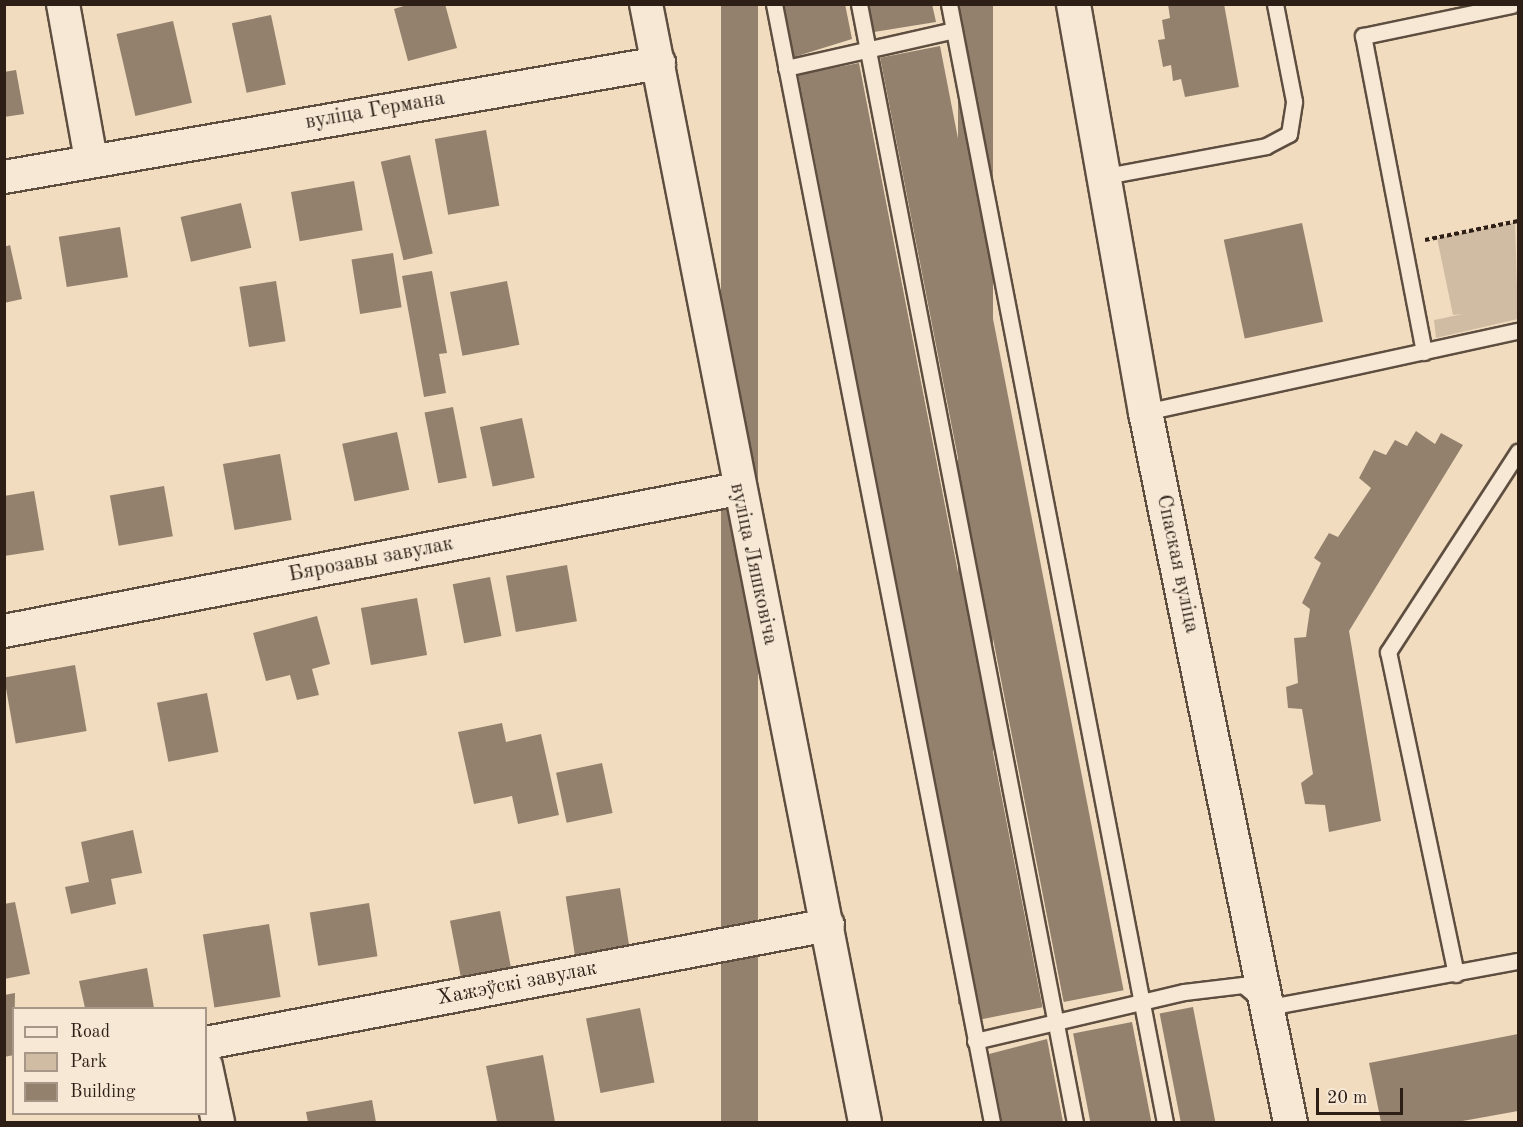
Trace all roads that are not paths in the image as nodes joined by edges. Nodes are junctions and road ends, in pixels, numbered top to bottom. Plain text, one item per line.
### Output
1 (63, 4) edge
2 (646, 4) edge
3 (774, 4) edge
4 (859, 4) edge
5 (949, 4) edge
6 (1073, 4) edge
7 (1275, 4) edge
8 (1512, 4) edge
9 (954, 30) junction
10 (867, 47) junction
11 (659, 63) junction
12 (786, 68) junction
13 (91, 159) junction
14 (1106, 176) junction
15 (4, 177) edge
16 (1518, 330) edge
17 (1424, 352) junction
18 (1145, 412) junction
19 (1518, 452) edge
20 (737, 489) junction
21 (4, 631) edge
22 (828, 925) junction
23 (1518, 961) edge
24 (1456, 974) junction
25 (1143, 1000) junction
26 (1269, 1007) junction
27 (1058, 1021) junction
28 (975, 1041) junction
29 (207, 1042) edge
30 (207, 1071) edge
31 (218, 1122) edge
32 (865, 1122) edge
33 (992, 1122) edge
34 (1075, 1122) edge
35 (1165, 1122) edge
36 (1290, 1122) edge

1 - 13 street
2 - 11 street, вуліца Ляшковіча
3 - 12 lane
4 - 10 lane
5 - 9 lane
6 - 14 street, Спаская вуліца
7 - 14 lane
8 - 17 lane
9 - 10 lane
9 - 25 lane
10 - 12 lane
10 - 27 lane
11 - 13 street, вуліца Германа
11 - 20 street, вуліца Ляшковіча
12 - 28 lane
13 - 15 street, вуліца Германа
14 - 18 street, Спаская вуліца
16 - 17 lane
17 - 18 lane
18 - 26 street, Спаская вуліца
19 - 24 lane
20 - 21 street, Бярозавы завулак
20 - 22 street, вуліца Ляшковіча
22 - 29 street, Хажэўскі завулак
22 - 32 street, вуліца Ляшковіча
23 - 24 lane
24 - 26 lane
25 - 26 lane
25 - 27 lane
25 - 35 lane
26 - 36 street, Спаская вуліца
27 - 28 lane
27 - 34 lane
28 - 33 lane
30 - 31 street

